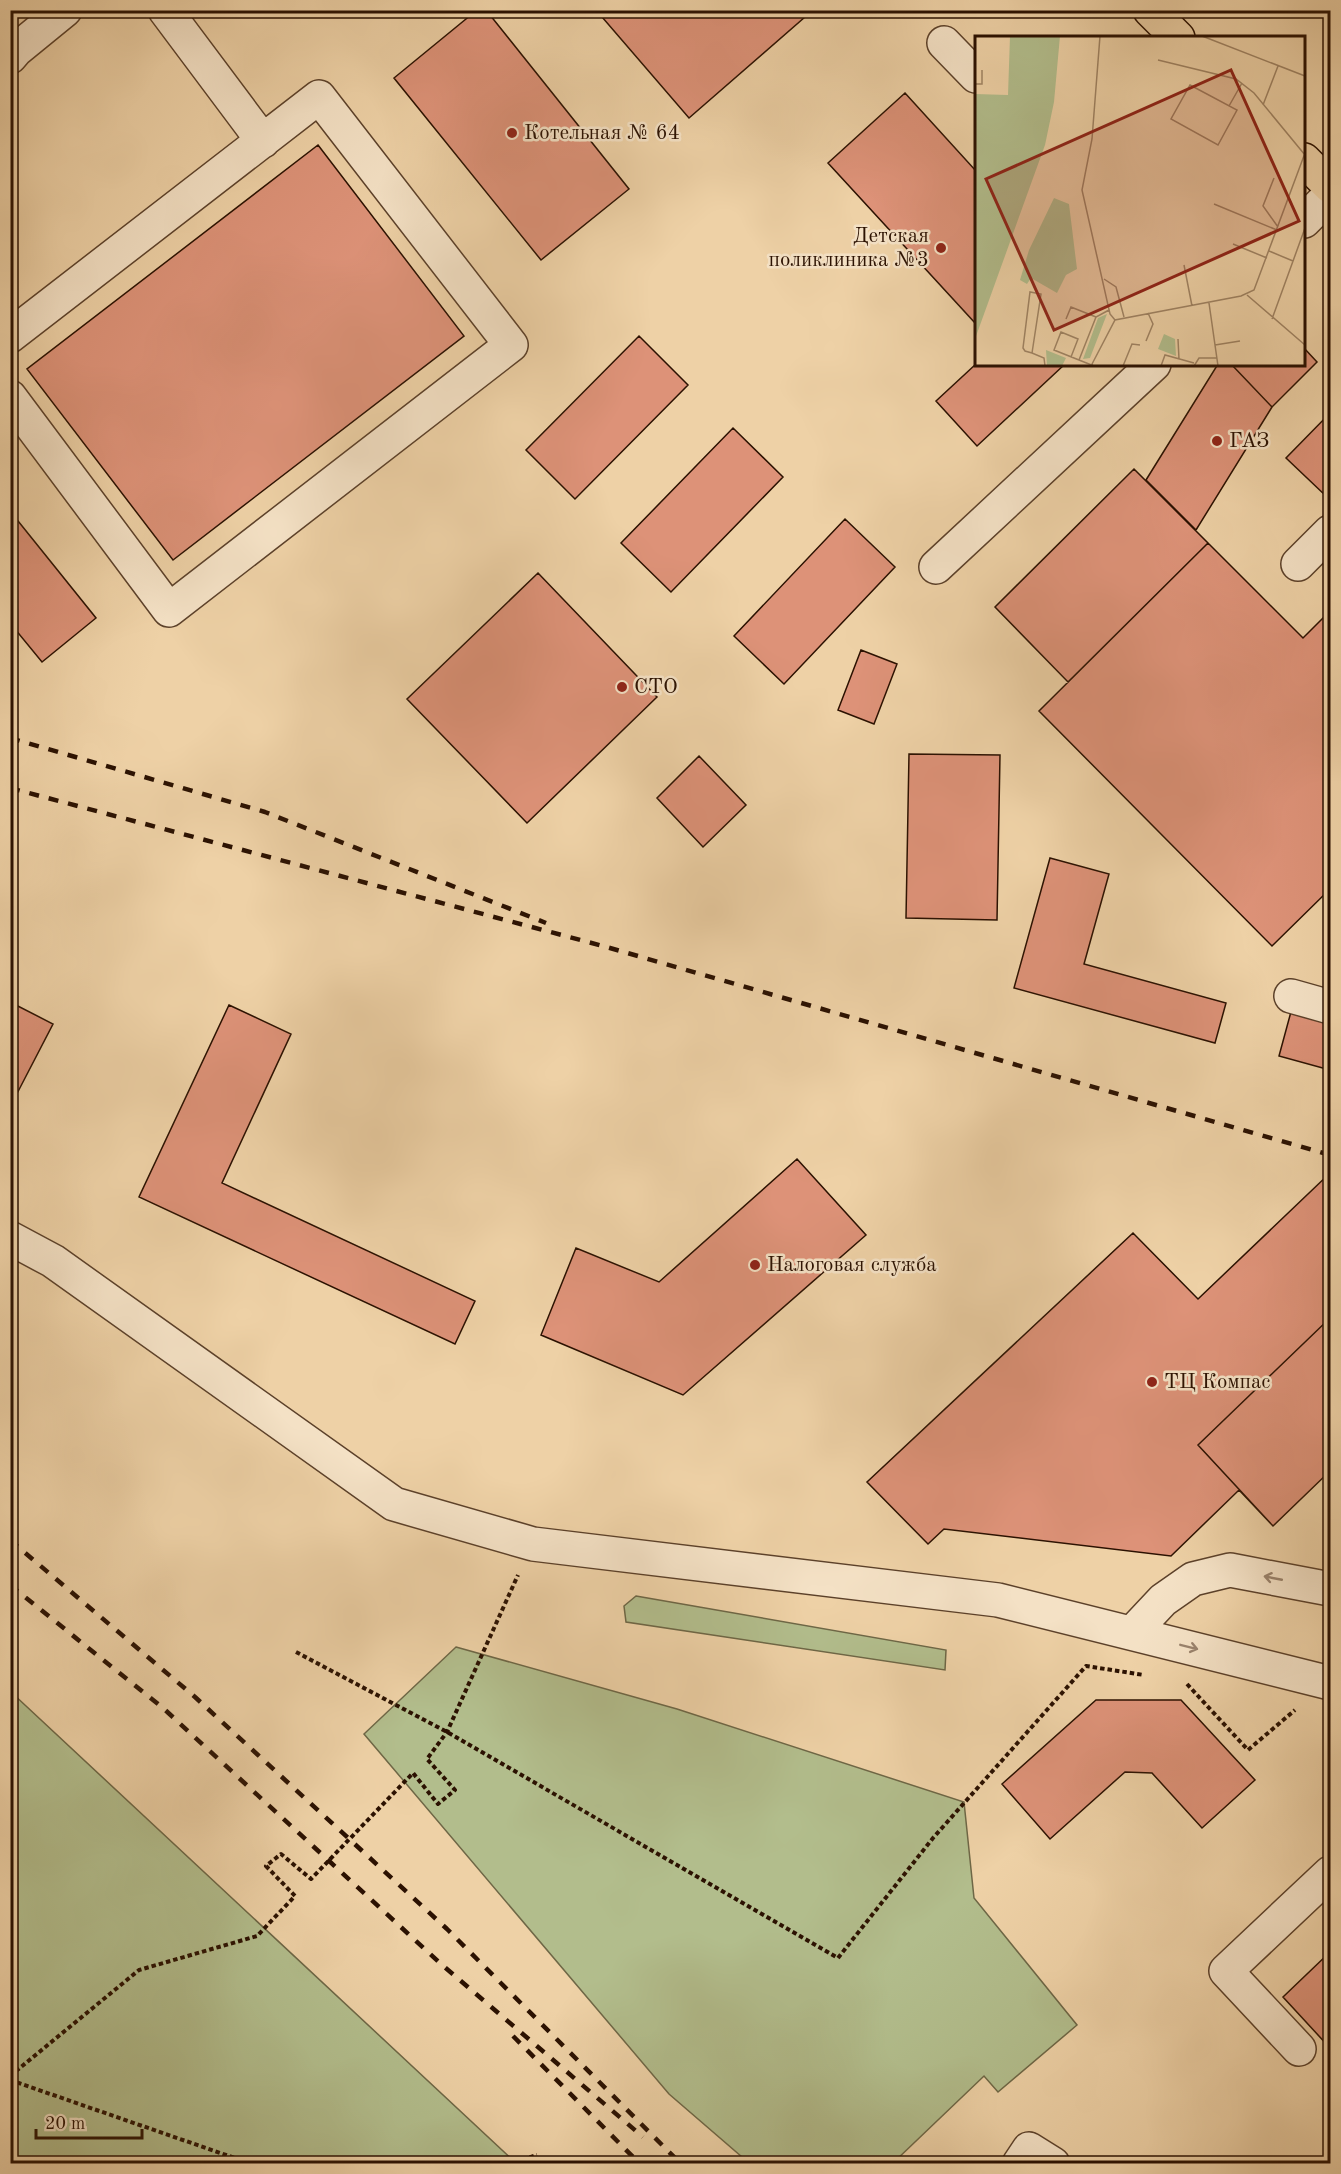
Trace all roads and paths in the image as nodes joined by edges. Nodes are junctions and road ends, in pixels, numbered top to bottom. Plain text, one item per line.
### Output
1 (65, 10) edge
2 (165, 10) edge
3 (1150, 10) edge
4 (1176, 36) edge
5 (944, 43) dead end
6 (10, 57) edge
7 (975, 75) edge
8 (262, 141) junction
9 (1317, 178) edge
10 (1305, 218) edge
11 (10, 336) edge
12 (1152, 366) edge
13 (10, 397) edge
14 (1330, 532) edge
15 (1298, 564) dead end
16 (936, 567) dead end
17 (1291, 996) dead end
18 (1330, 1007) edge
19 (10, 1238) edge
20 (532, 1544) junction
21 (1330, 1589) edge
22 (1132, 1633) junction
23 (296, 1652) dead end
24 (1152, 1676) dead end
25 (1330, 1683) edge
26 (1196, 1684) dead end
27 (1288, 1704) dead end
28 (447, 1732) junction
29 (1330, 1873) edge
30 (1299, 2049) dead end
31 (10, 2078) edge
32 (537, 2155) dead end
33 (252, 2163) edge
34 (508, 2163) edge
35 (1019, 2163) edge
36 (1053, 2163) edge

1 - 6 street
2 - 8 street
3 - 4 main road
5 - 7 street
8 - 11 street
8 - 13 street
9 - 10 street
12 - 16 street
14 - 15 street
17 - 18 street
19 - 20 street
20 - 22 street
20 - 28 path
21 -> 22 street
22 -> 25 street
23 - 28 path
24 - 28 path
26 - 27 path
28 - 31 path
29 - 30 street
31 - 33 path
32 - 34 path
35 - 36 street

